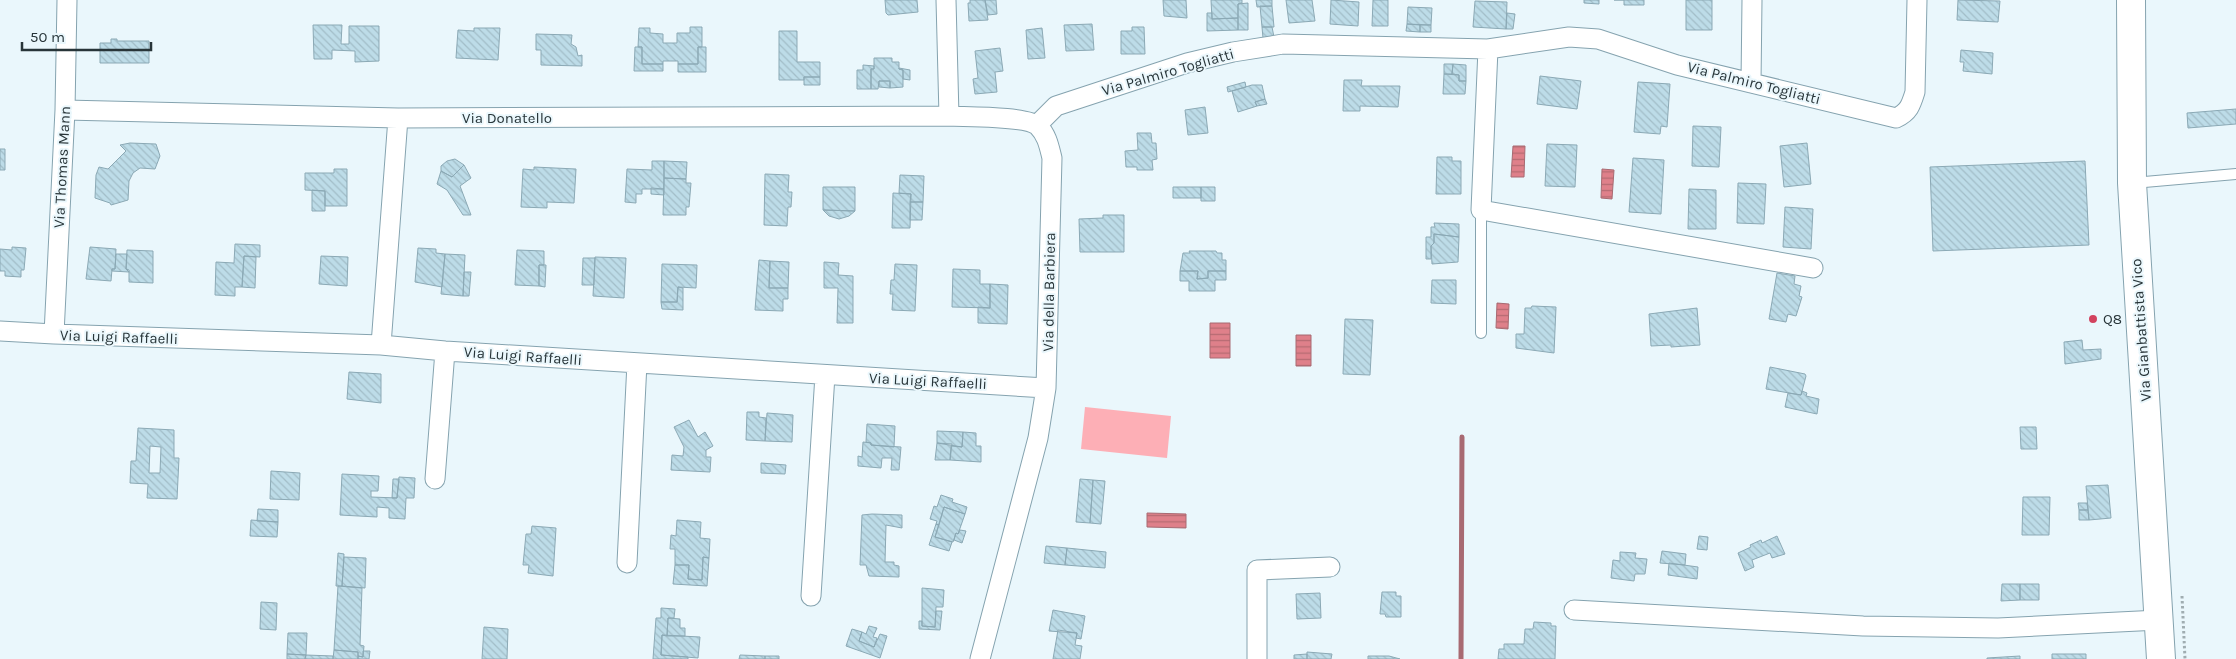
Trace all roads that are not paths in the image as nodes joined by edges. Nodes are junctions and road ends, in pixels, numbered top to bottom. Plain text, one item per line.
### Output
1 (67, 0) edge
2 (946, 0) edge
3 (1752, 0) edge
4 (1917, 0) edge
5 (2130, 0) edge
6 (1488, 49) junction
7 (1751, 83) junction
8 (65, 110) junction
9 (949, 116) junction
10 (398, 118) junction
11 (1037, 125) junction
12 (2236, 174) edge
13 (2132, 183) junction
14 (1481, 210) junction
15 (1812, 268) dead end
16 (0, 331) edge
17 (1481, 333) dead end
18 (54, 334) junction
19 (381, 345) junction
20 (445, 351) junction
21 (637, 363) junction
22 (825, 375) junction
23 (1046, 388) junction
24 (435, 480) dead end
25 (627, 563) dead end
26 (1330, 567) dead end
27 (811, 596) dead end
28 (1574, 610) dead end
29 (2159, 620) junction
30 (980, 659) edge
31 (1256, 659) edge
32 (2161, 659) edge

1 - 8 street, Via Thomas Mann
2 - 9 street
3 - 7 street
4 - 7 street, Via Palmiro Togliatti
5 - 13 main road, Via Gianbattista Vico
6 - 7 street, Via Palmiro Togliatti
6 - 11 street, Via Palmiro Togliatti
6 - 14 street
8 - 10 street, Via Donatello
8 - 18 street, Via Thomas Mann
9 - 10 street, Via Donatello
9 - 11 street
10 - 19 street
11 - 23 street, Via della Barbiera
12 - 13 lane
13 - 29 main road, Via Gianbattista Vico
14 - 15 street
14 - 17 lane
16 - 18 street, Via Luigi Raffaelli
18 - 19 street, Via Luigi Raffaelli
19 - 20 street, Via Luigi Raffaelli
20 - 21 street, Via Luigi Raffaelli
20 - 24 street
21 - 22 street, Via Luigi Raffaelli
21 - 25 street
22 - 23 street, Via Luigi Raffaelli
22 - 27 street
23 - 30 street, Via della Barbiera
26 - 31 street
28 - 29 street
29 - 32 main road, Via Gianbattista Vico

